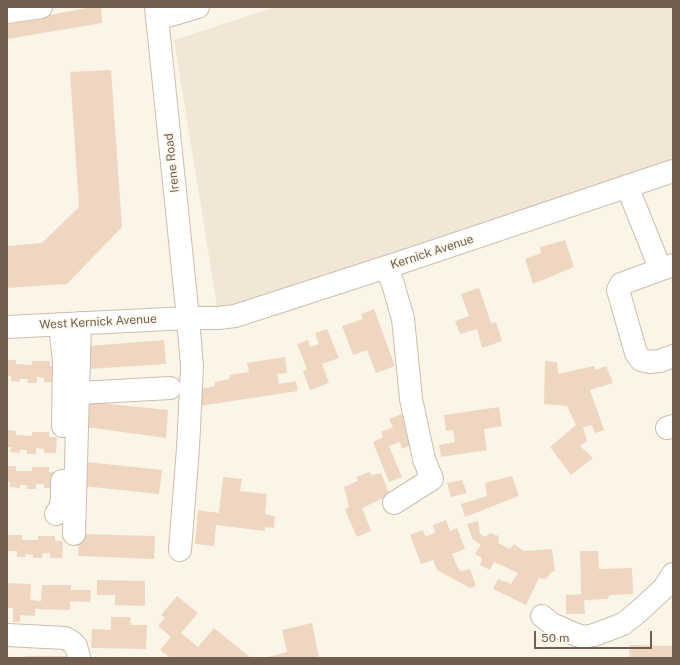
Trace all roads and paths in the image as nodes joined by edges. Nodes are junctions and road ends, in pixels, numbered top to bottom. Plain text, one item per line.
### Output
1 (41, 7) edge
2 (198, 7) edge
3 (7, 12) edge
4 (157, 13) edge
5 (673, 171) edge
6 (627, 186) junction
7 (666, 266) edge
8 (386, 267) junction
9 (188, 318) junction
10 (70, 323) junction
11 (7, 327) edge
12 (673, 356) edge
13 (72, 364) junction
14 (170, 388) dead end
15 (79, 393) junction
16 (394, 503) dead end
17 (56, 514) dead end
18 (74, 534) dead end
19 (180, 550) dead end
20 (673, 574) edge
21 (542, 616) dead end
22 (7, 635) edge
23 (79, 658) edge

1 - 3 street
2 - 4 street
4 - 9 street, Irene Road
5 - 6 street, Kernick Avenue
6 - 7 street
6 - 8 street, Kernick Avenue
7 - 12 street
8 - 9 street, Kernick Avenue
8 - 16 street
9 - 10 street, West Kernick Avenue
9 - 19 street, Irene Road
10 - 11 street, West Kernick Avenue
10 - 13 street
13 - 15 street
13 - 17 street
14 - 15 street
15 - 18 street
20 - 21 street
22 - 23 street

